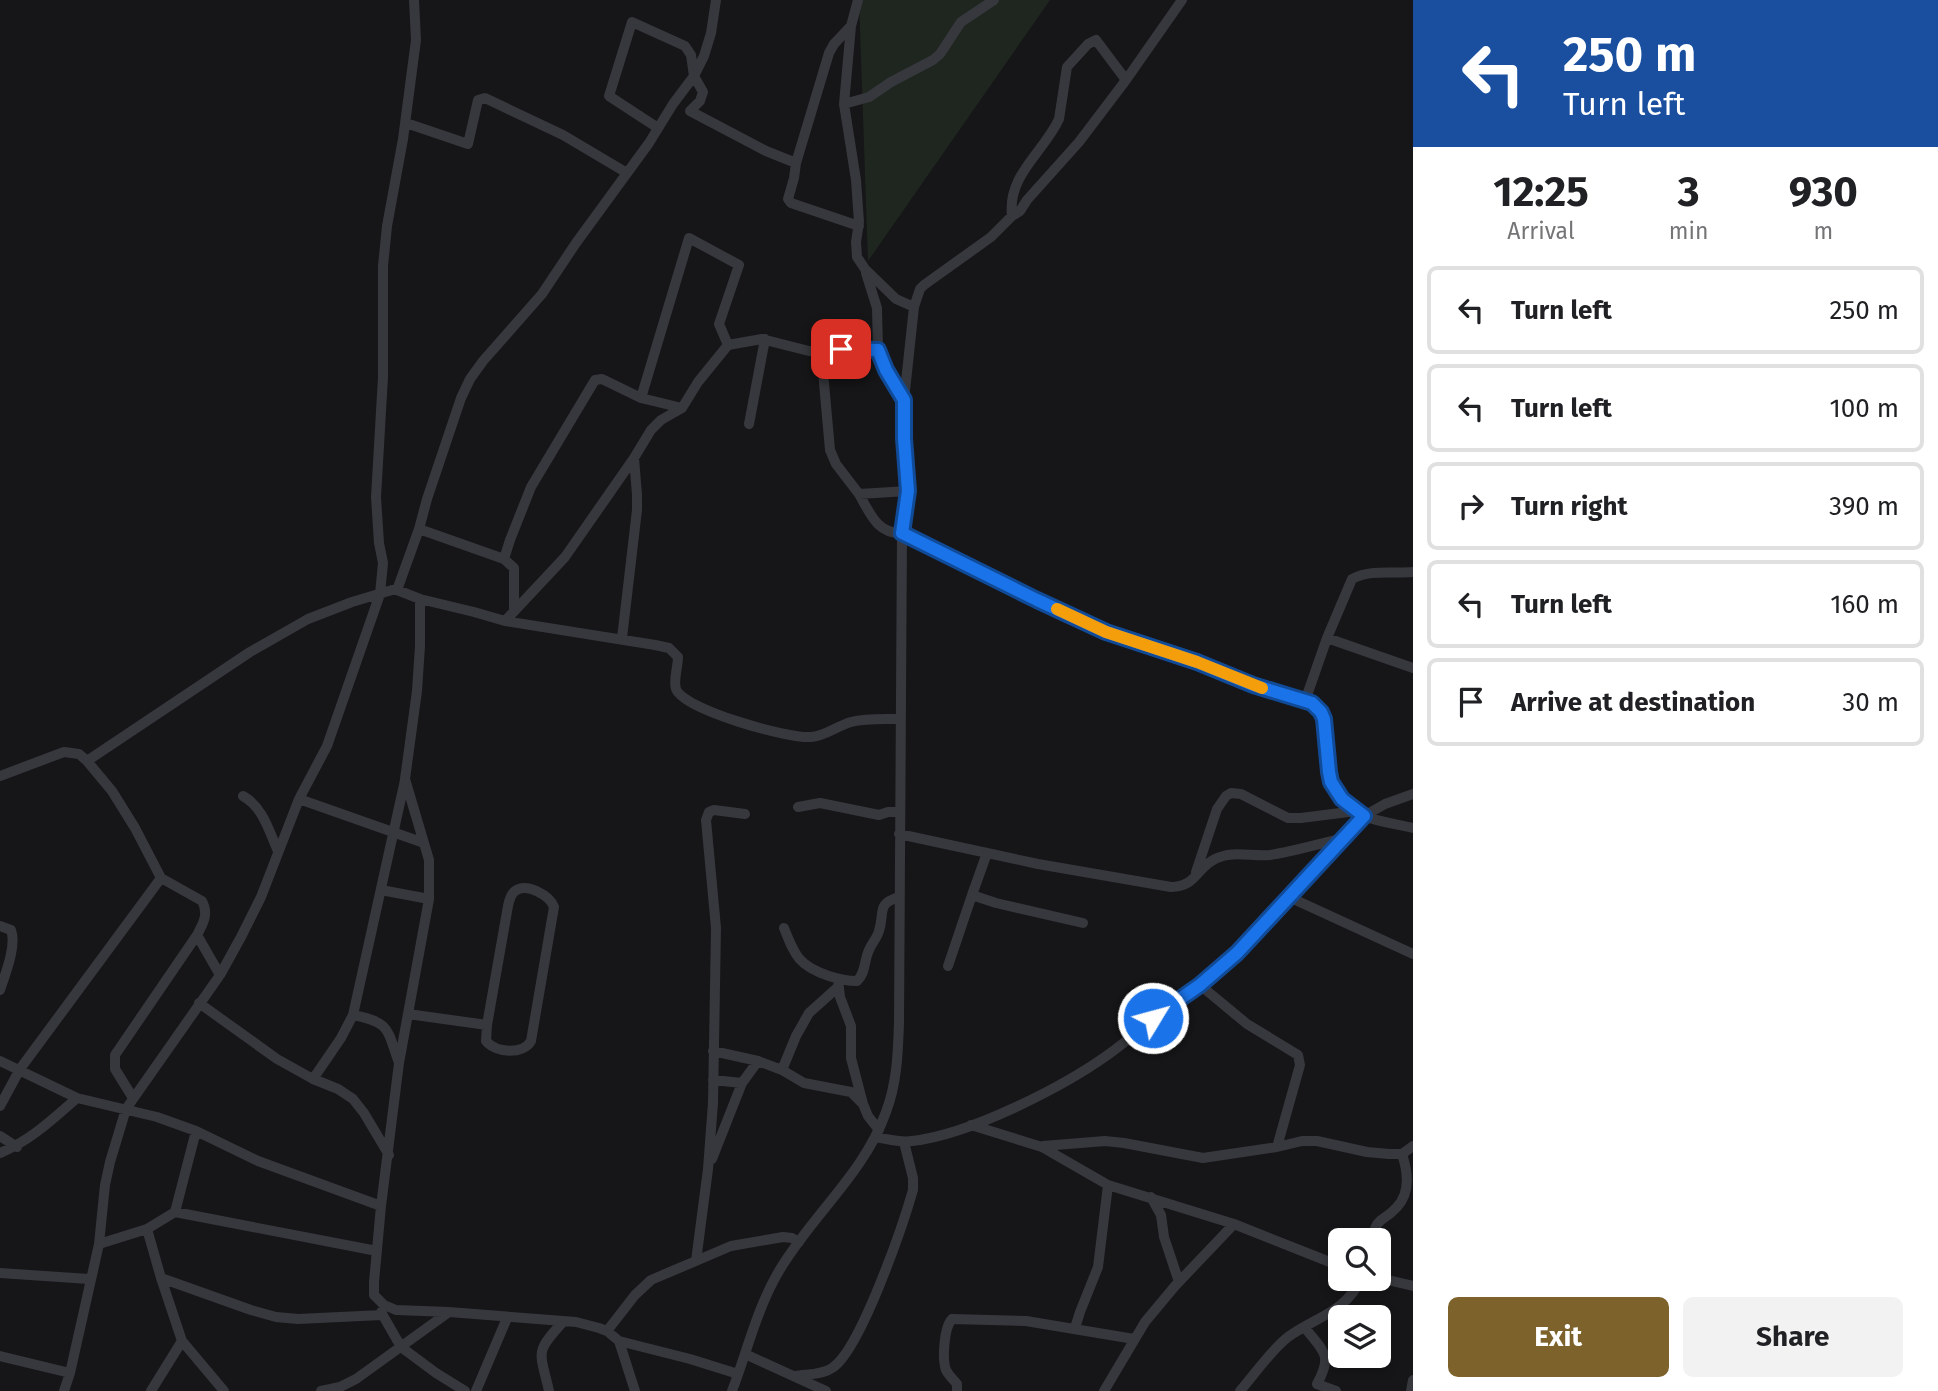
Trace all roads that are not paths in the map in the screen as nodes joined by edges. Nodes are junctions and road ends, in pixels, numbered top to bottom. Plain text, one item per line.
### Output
1 (414, 0) edge
2 (716, 0) edge
3 (859, 0) edge
4 (994, 0) edge
5 (1181, 0) edge
6 (851, 26) junction
7 (694, 76) junction
8 (1126, 80) junction
9 (673, 104) junction
10 (844, 104) junction
11 (690, 111) junction
12 (405, 123) junction
13 (658, 128) junction
14 (796, 163) junction
15 (627, 173) junction
16 (1012, 216) junction
17 (859, 226) junction
18 (865, 270) junction
19 (914, 307) junction
20 (765, 339) junction
21 (728, 345) junction
22 (821, 350) junction
23 (878, 350) junction
24 (641, 398) junction
25 (904, 400) junction
26 (682, 408) junction
27 (749, 424) dead end
28 (634, 458) junction
29 (908, 491) junction
30 (859, 494) junction
31 (419, 529) junction
32 (902, 533) junction
33 (504, 559) junction
34 (1413, 572) edge
35 (397, 590) junction
36 (380, 594) junction
37 (420, 599) junction
38 (514, 611) junction
39 (505, 621) junction
40 (622, 638) junction
41 (1327, 638) junction
42 (1413, 668) edge
43 (1305, 701) junction
44 (899, 719) junction
45 (87, 761) junction
46 (0, 776) edge
47 (405, 779) junction
48 (1413, 794) edge
49 (243, 796) dead end
50 (299, 799) junction
51 (799, 807) dead end
52 (899, 812) junction
53 (1360, 813) junction
54 (745, 814) dead end
55 (1413, 828) edge
56 (393, 832) junction
57 (900, 834) junction
58 (1341, 839) junction
59 (424, 843) junction
60 (278, 851) junction
61 (987, 852) junction
62 (1195, 876) junction
63 (162, 878) junction
64 (381, 890) junction
65 (972, 895) junction
66 (899, 897) junction
67 (1289, 898) junction
68 (429, 899) junction
69 (1083, 923) dead end
70 (0, 926) edge
71 (784, 928) dead end
72 (197, 935) junction
73 (1413, 954) edge
74 (948, 966) dead end
75 (220, 975) junction
76 (838, 983) junction
77 (1200, 985) junction
78 (0, 990) edge
79 (200, 1003) junction
80 (408, 1014) junction
81 (353, 1015) junction
82 (487, 1025) junction
83 (713, 1051) junction
84 (0, 1061) edge
85 (758, 1062) junction
86 (398, 1063) junction
87 (20, 1069) junction
88 (782, 1070) junction
89 (313, 1080) junction
90 (713, 1080) junction
91 (742, 1083) junction
92 (77, 1098) junction
93 (133, 1098) junction
94 (863, 1104) junction
95 (0, 1106) edge
96 (126, 1109) junction
97 (970, 1125) junction
98 (196, 1131) junction
99 (877, 1134) junction
100 (0, 1136) edge
101 (904, 1142) junction
102 (17, 1146) junction
103 (1413, 1146) edge
104 (1042, 1147) junction
105 (1277, 1147) junction
106 (0, 1153) edge
107 (1402, 1154) junction
108 (389, 1155) junction
109 (708, 1169) junction
110 (1108, 1185) junction
111 (1151, 1197) junction
112 (381, 1206) junction
113 (175, 1212) junction
114 (1234, 1224) junction
115 (1375, 1228) edge
116 (147, 1229) junction
117 (799, 1242) junction
118 (99, 1244) junction
119 (377, 1251) junction
120 (696, 1261) junction
121 (1328, 1261) edge
122 (0, 1273) edge
123 (161, 1278) junction
124 (89, 1279) junction
125 (1391, 1281) edge
126 (1179, 1282) junction
127 (1413, 1286) edge
128 (1355, 1291) edge
129 (374, 1295) junction
130 (449, 1312) junction
131 (382, 1315) junction
132 (507, 1318) junction
133 (563, 1322) junction
134 (1075, 1328) junction
135 (1305, 1328) junction
136 (607, 1331) junction
137 (1133, 1339) junction
138 (182, 1341) junction
139 (619, 1341) junction
140 (401, 1347) junction
141 (745, 1354) junction
142 (0, 1356) edge
143 (69, 1373) junction
144 (738, 1374) junction
145 (795, 1376) junction
146 (1413, 1380) edge
147 (1315, 1388) edge
148 (64, 1391) edge
149 (151, 1391) edge
150 (224, 1391) edge
151 (321, 1391) edge
152 (465, 1391) edge
153 (476, 1391) edge
154 (549, 1391) edge
155 (635, 1391) edge
156 (732, 1391) edge
157 (824, 1391) edge
158 (957, 1391) edge
159 (1104, 1391) edge
160 (1240, 1391) edge
161 (1336, 1391) edge
162 (1411, 1391) edge

1 - 12 street
2 - 7 street
3 - 6 street
4 - 10 street
5 - 8 street
6 - 10 street
6 - 14 street
7 - 9 street
7 - 11 street
7 - 13 street
8 - 16 street
8 - 16 street
9 - 11 street
9 - 13 street
10 - 17 street
11 - 14 street
12 - 15 street
12 - 36 street
13 - 15 street
14 - 17 street
15 - 31 street
16 - 19 street
17 - 18 street
18 - 19 street
18 - 23 street
19 - 25 street
20 - 21 street
20 - 22 street
20 - 27 street
21 - 24 street
21 - 26 street
22 - 23 street
22 - 30 street
23 - 25 street
24 - 26 street
24 - 33 street
25 - 29 street
26 - 28 street
28 - 38 street
28 - 40 street
29 - 30 street
29 - 32 street
30 - 32 street
31 - 33 street
31 - 35 street
32 - 43 street
32 - 44 street
33 - 38 street
34 - 41 street
35 - 36 street
35 - 37 street
36 - 45 street
36 - 50 street
37 - 39 street
37 - 47 street
38 - 39 street
39 - 40 street
40 - 44 street
41 - 42 street
41 - 43 street
43 - 53 street
44 - 52 street
45 - 46 street
45 - 63 street
47 - 56 street
47 - 59 street
48 - 53 street
49 - 60 street
50 - 56 street
50 - 60 street
51 - 52 street
52 - 57 street
53 - 55 street
53 - 58 street
53 - 62 street
54 - 83 street
56 - 59 street
56 - 64 street
57 - 61 street
57 - 66 street
58 - 62 street
58 - 67 street
59 - 68 street
60 - 75 street
61 - 62 street
61 - 65 street
63 - 72 street
63 - 87 street
64 - 68 street
64 - 81 street
65 - 69 street
65 - 74 street
66 - 76 street
66 - 99 street
67 - 73 street
67 - 77 street
68 - 80 street
70 - 78 street
71 - 76 street
72 - 75 street
72 - 93 street
75 - 79 street
76 - 88 street
76 - 94 street
77 - 97 street
77 - 105 street
79 - 89 street
79 - 93 street
80 - 82 street
80 - 86 street
81 - 86 street
81 - 89 street
82 - 82 street
83 - 85 street
83 - 90 street
84 - 87 street
85 - 88 street
85 - 91 street
86 - 108 street
87 - 92 street
87 - 95 street
88 - 94 street
89 - 108 street
90 - 91 street
90 - 109 street
91 - 109 street
92 - 96 street
92 - 102 street
93 - 96 street
94 - 99 street
96 - 98 street
96 - 118 street
97 - 101 street
97 - 104 street
98 - 112 street
98 - 113 street
99 - 101 street
99 - 117 street
100 - 102 street
101 - 145 street
102 - 106 street
103 - 107 street
104 - 105 street
104 - 110 street
105 - 107 street
107 - 115 street
108 - 112 street
109 - 120 street
110 - 111 street
110 - 134 street
111 - 114 street
111 - 126 street
112 - 119 street
113 - 116 street
113 - 119 street
114 - 121 street
114 - 126 street
116 - 118 street
116 - 123 street
117 - 120 street
117 - 141 street
118 - 124 street
119 - 129 street
120 - 136 street
122 - 124 street
123 - 131 street
123 - 138 street
124 - 143 street
125 - 127 street
126 - 137 street
128 - 135 street
129 - 130 street
129 - 131 street
130 - 132 street
130 - 140 street
131 - 140 street
132 - 133 street
132 - 153 street
133 - 136 street
133 - 154 street
134 - 137 street
134 - 158 street
135 - 147 street
135 - 160 street
136 - 139 street
137 - 159 street
138 - 149 street
138 - 150 street
139 - 144 street
139 - 155 street
140 - 151 street
140 - 152 street
141 - 144 street
141 - 145 street
142 - 143 street
143 - 148 street
144 - 156 street
145 - 157 street
146 - 162 street
147 - 161 street

